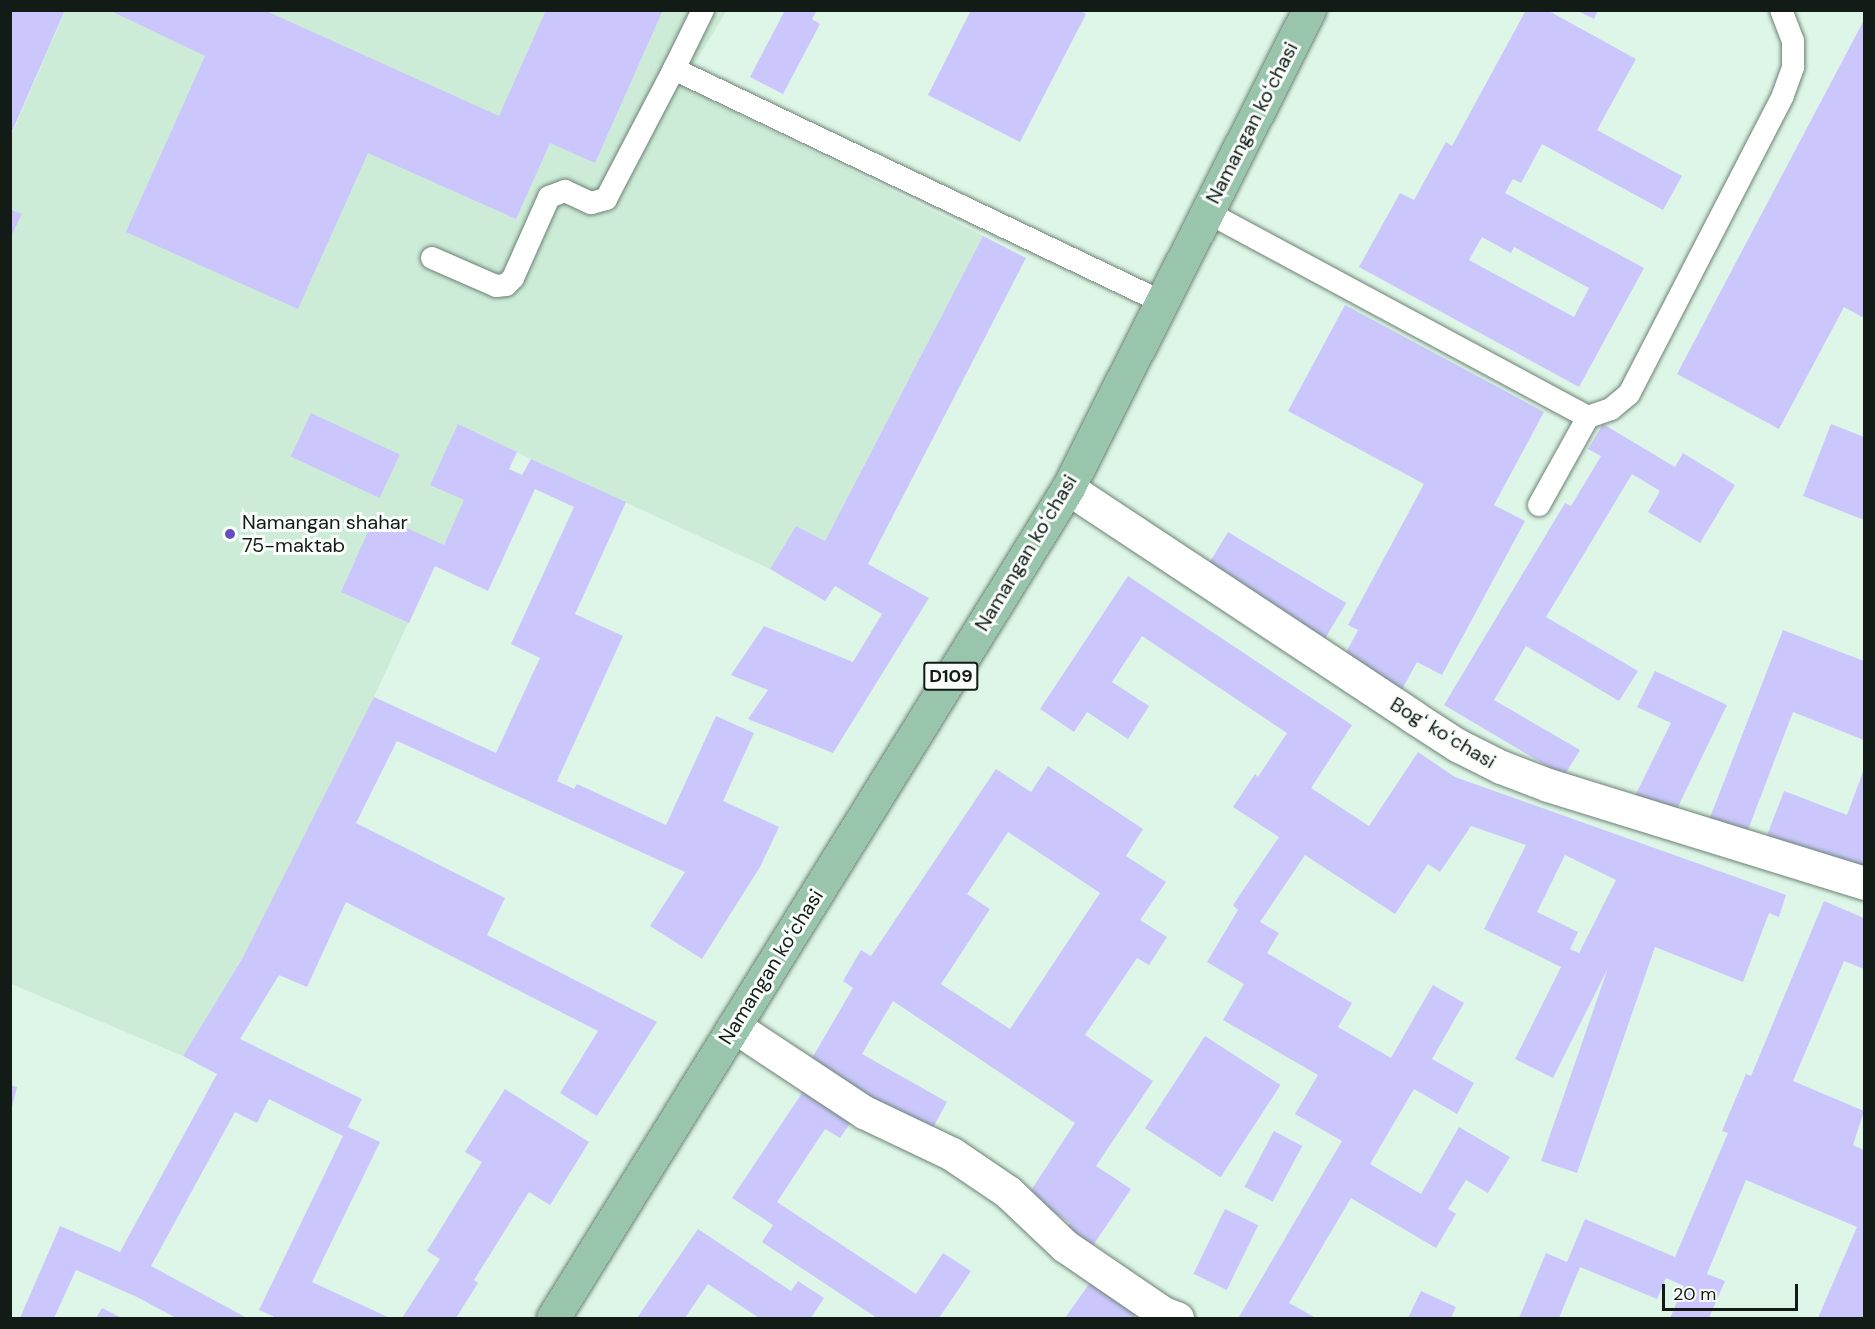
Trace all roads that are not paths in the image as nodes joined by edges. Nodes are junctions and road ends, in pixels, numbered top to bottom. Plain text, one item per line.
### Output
1 (703, 10) edge
2 (1309, 10) edge
3 (1781, 10) edge
4 (674, 69) junction
5 (1207, 212) junction
6 (432, 258) dead end
7 (1162, 302) junction
8 (1588, 417) junction
9 (1068, 488) junction
10 (1539, 505) dead end
11 (1864, 882) edge
12 (734, 1026) junction
13 (553, 1318) edge
14 (1177, 1318) edge

1 - 4 lane
2 - 5 main road, Namangan koʻchasi / D109
3 - 8 lane
4 - 6 lane
4 - 7 lane
5 - 7 main road, Namangan koʻchasi / D109
5 - 8 lane
7 - 9 main road, Namangan koʻchasi / D109
8 - 10 lane
9 - 11 street, Bogʻ koʻchasi
9 - 12 main road, Namangan koʻchasi / D109
12 - 13 main road, Namangan koʻchasi / D109
12 - 14 street

